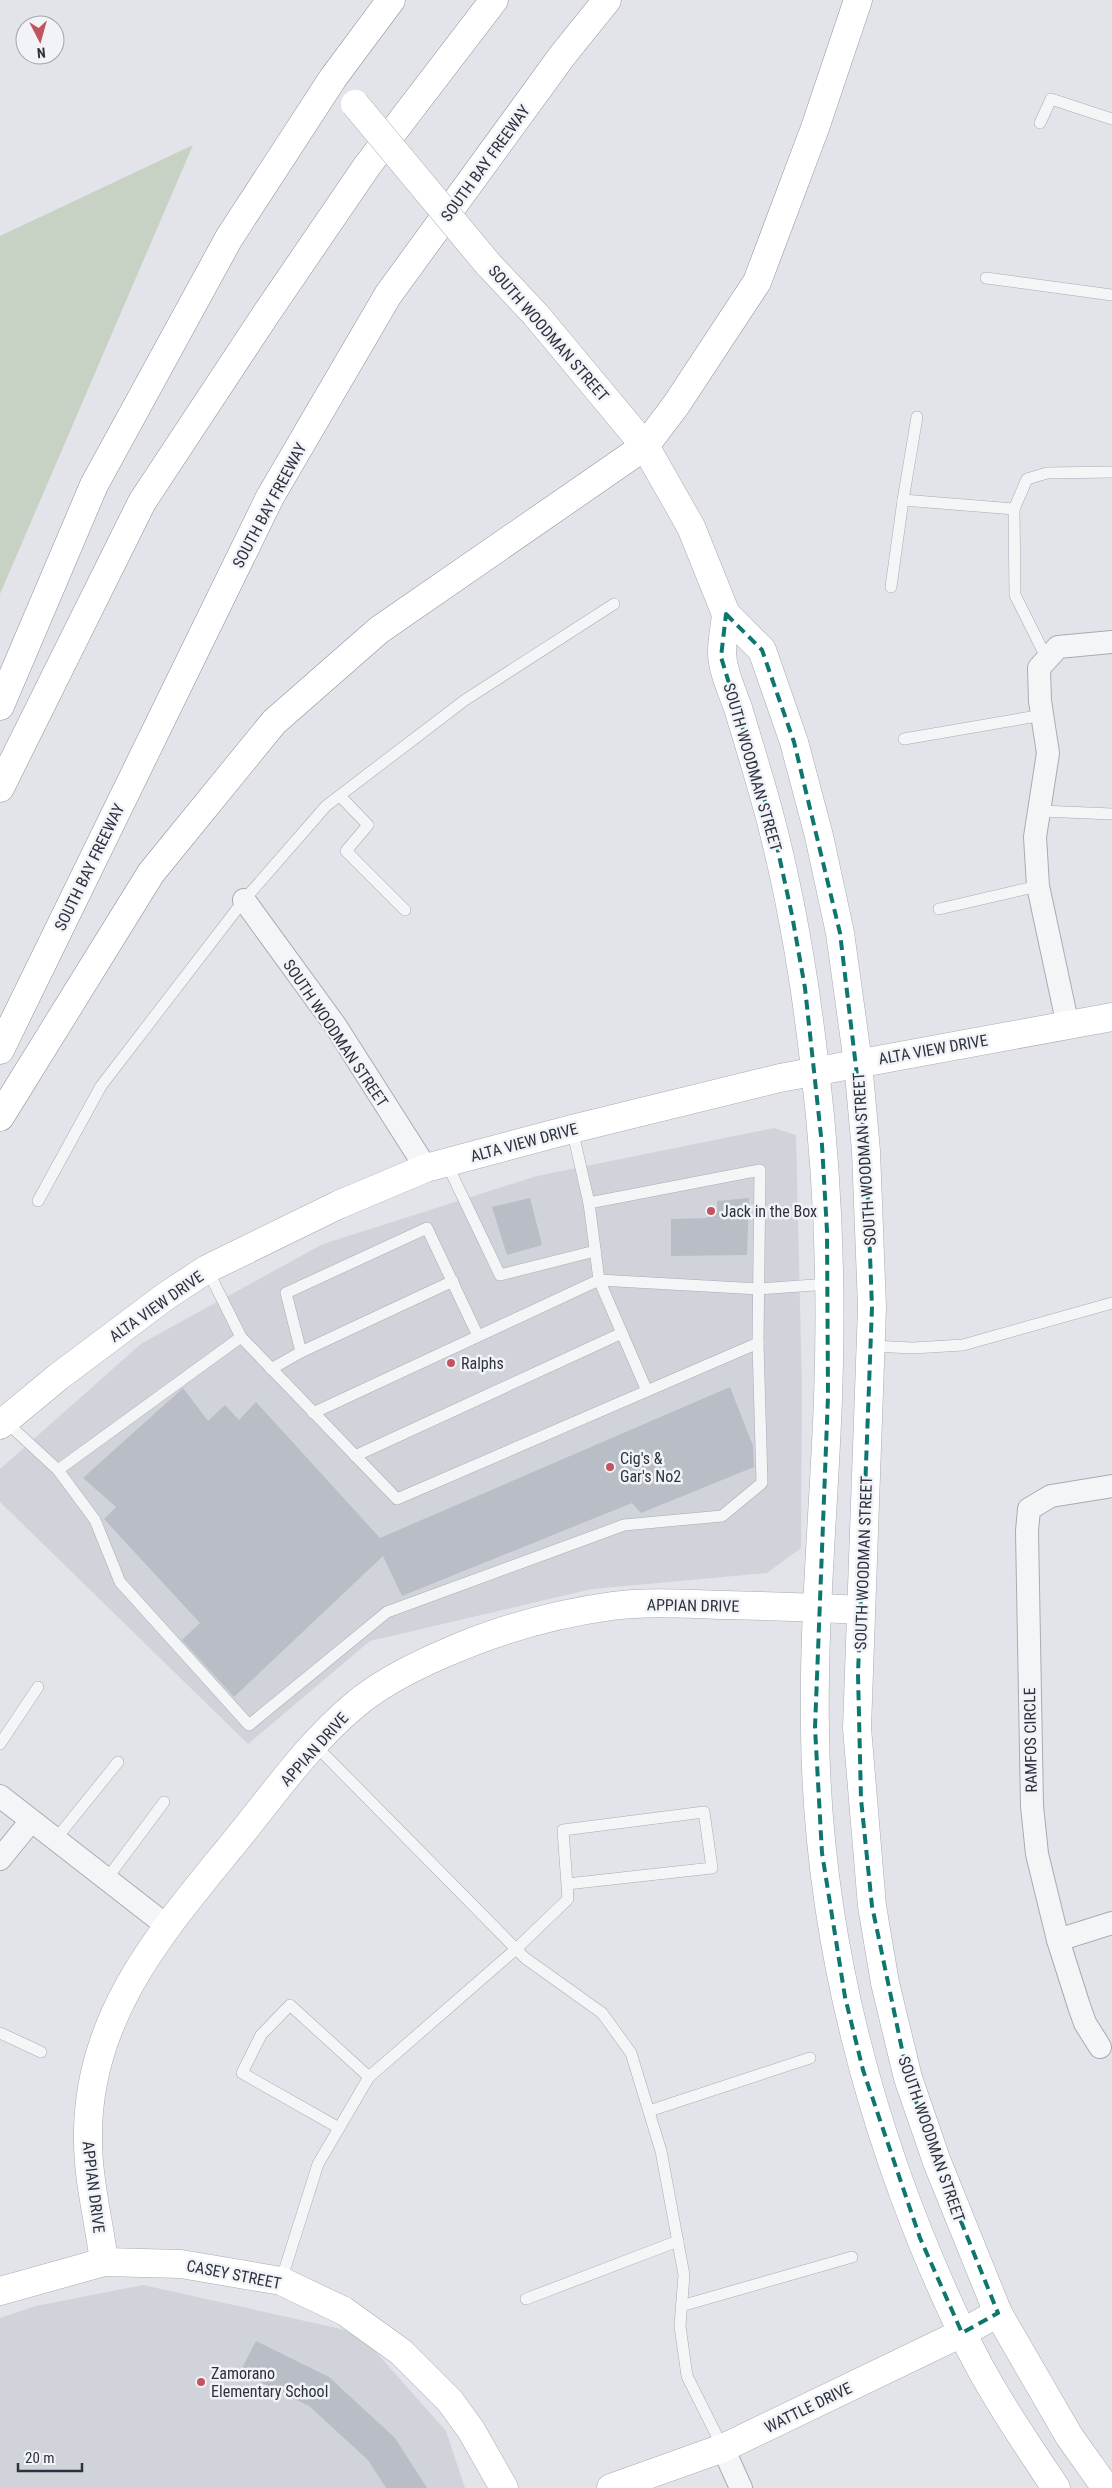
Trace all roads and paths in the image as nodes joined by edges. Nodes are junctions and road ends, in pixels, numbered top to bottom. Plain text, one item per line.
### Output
1 (391, 0) edge
2 (494, 0) edge
3 (607, 0) edge
4 (858, 0) edge
5 (333, 78) junction
6 (1112, 120) edge
7 (1040, 123) dead end
8 (986, 278) dead end
9 (1112, 295) edge
10 (917, 417) dead end
11 (645, 446) junction
12 (1112, 472) edge
13 (903, 500) junction
14 (1014, 509) junction
15 (892, 587) dead end
16 (614, 604) dead end
17 (726, 614) junction
18 (1112, 642) edge
19 (1047, 659) junction
20 (0, 706) edge
21 (1043, 715) junction
22 (904, 739) dead end
23 (0, 788) edge
24 (340, 796) junction
25 (1041, 811) junction
26 (1112, 814) edge
27 (1038, 886) junction
28 (244, 900) junction
29 (939, 909) dead end
30 (405, 910) dead end
31 (1112, 1017) edge
32 (1068, 1026) junction
33 (0, 1050) edge
34 (858, 1063) junction
35 (816, 1071) junction
36 (0, 1116) edge
37 (572, 1129) junction
38 (436, 1165) junction
39 (38, 1201) dead end
40 (589, 1203) junction
41 (595, 1251) junction
42 (207, 1269) junction
43 (599, 1280) junction
44 (452, 1281) junction
45 (828, 1284) junction
46 (758, 1289) junction
47 (1112, 1303) edge
48 (622, 1333) junction
49 (478, 1336) junction
50 (241, 1337) junction
51 (758, 1343) junction
52 (871, 1346) junction
53 (301, 1352) junction
54 (271, 1369) junction
55 (646, 1391) junction
56 (313, 1413) junction
57 (3, 1423) edge
58 (355, 1456) junction
59 (58, 1470) junction
60 (1112, 1486) edge
61 (818, 1608) junction
62 (860, 1610) junction
63 (38, 1688) dead end
64 (0, 1744) edge
65 (315, 1745) junction
66 (118, 1762) dead end
67 (0, 1796) edge
68 (164, 1802) dead end
69 (31, 1821) junction
70 (56, 1840) junction
71 (0, 1859) edge
72 (106, 1880) junction
73 (567, 1884) junction
74 (1112, 1923) edge
75 (166, 1926) junction
76 (1058, 1940) junction
77 (516, 1949) junction
78 (0, 2033) edge
79 (1100, 2047) dead end
80 (41, 2052) dead end
81 (810, 2058) dead end
82 (369, 2077) junction
83 (649, 2111) junction
84 (339, 2128) junction
85 (678, 2241) junction
86 (852, 2257) dead end
87 (104, 2262) junction
88 (281, 2281) junction
89 (0, 2292) edge
90 (526, 2299) dead end
91 (681, 2306) junction
92 (998, 2313) junction
93 (962, 2333) junction
94 (722, 2448) junction
95 (504, 2488) edge
96 (611, 2488) edge
97 (741, 2488) edge
98 (1056, 2488) edge
99 (1106, 2488) edge

1 - 5 main road
2 - 23 main road
3 - 33 main road, SOUTH BAY FREEWAY
4 - 11 main road
5 - 11 main road, SOUTH WOODMAN STREET, bridge
5 - 20 main road
6 - 7 lane
8 - 9 lane
10 - 13 lane
11 - 17 main road, SOUTH WOODMAN STREET
11 - 36 main road
12 - 14 lane
13 - 14 lane
13 - 15 lane
14 - 19 lane
16 - 24 lane
17 - 34 main road, SOUTH WOODMAN STREET
17 - 35 main road, SOUTH WOODMAN STREET
18 - 19 street
19 - 21 street
21 - 22 lane
21 - 25 street
24 - 28 lane
24 - 30 lane
25 - 26 lane
25 - 27 street
27 - 29 lane
27 - 32 street
28 - 38 street, SOUTH WOODMAN STREET
28 - 39 lane
31 - 32 main road, ALTA VIEW DRIVE
32 - 34 main road, ALTA VIEW DRIVE
34 - 35 main road, ALTA VIEW DRIVE
34 - 52 main road, SOUTH WOODMAN STREET
35 - 37 main road, ALTA VIEW DRIVE
35 - 45 main road, SOUTH WOODMAN STREET
37 - 38 main road, ALTA VIEW DRIVE
37 - 40 lane
38 - 41 lane
38 - 42 main road, ALTA VIEW DRIVE
40 - 41 lane
40 - 46 lane
41 - 43 lane
42 - 50 lane
42 - 57 main road, ALTA VIEW DRIVE
43 - 46 lane
43 - 48 lane
43 - 49 lane
44 - 49 lane
44 - 53 lane
44 - 53 lane
45 - 46 lane
45 - 61 main road, SOUTH WOODMAN STREET
46 - 51 lane
47 - 52 lane
48 - 55 lane
48 - 58 lane
49 - 56 lane
50 - 54 lane
50 - 59 lane
51 - 55 lane
51 - 59 lane
52 - 62 main road, SOUTH WOODMAN STREET
53 - 54 lane
54 - 56 lane
55 - 58 lane
56 - 58 lane
57 - 59 lane
60 - 76 street, RAMFOS CIRCLE
61 - 62 main road, APPIAN DRIVE
61 - 65 main road, APPIAN DRIVE
61 - 93 main road, SOUTH WOODMAN STREET
62 - 92 main road, SOUTH WOODMAN STREET
63 - 64 lane
65 - 75 main road, APPIAN DRIVE
65 - 77 lane
66 - 70 lane
67 - 69 street
68 - 72 lane
69 - 70 street
69 - 71 street
70 - 72 street
72 - 75 street
73 - 73 lane
73 - 77 lane
74 - 76 street
75 - 87 main road, APPIAN DRIVE
76 - 79 street, RAMFOS CIRCLE
77 - 82 lane
77 - 83 lane
78 - 80 lane
81 - 83 lane
82 - 84 lane
82 - 84 lane
83 - 85 lane
84 - 88 lane
85 - 90 lane
85 - 91 lane
86 - 91 lane
87 - 88 main road, CASEY STREET
87 - 89 main road, CASEY STREET
88 - 95 main road, CASEY STREET
91 - 94 lane
92 - 93 main road, WATTLE DRIVE
92 - 99 main road, SOUTH WOODMAN STREET
93 - 94 main road, WATTLE DRIVE
93 - 98 main road, SOUTH WOODMAN STREET
94 - 96 main road, WATTLE DRIVE
94 - 97 street

